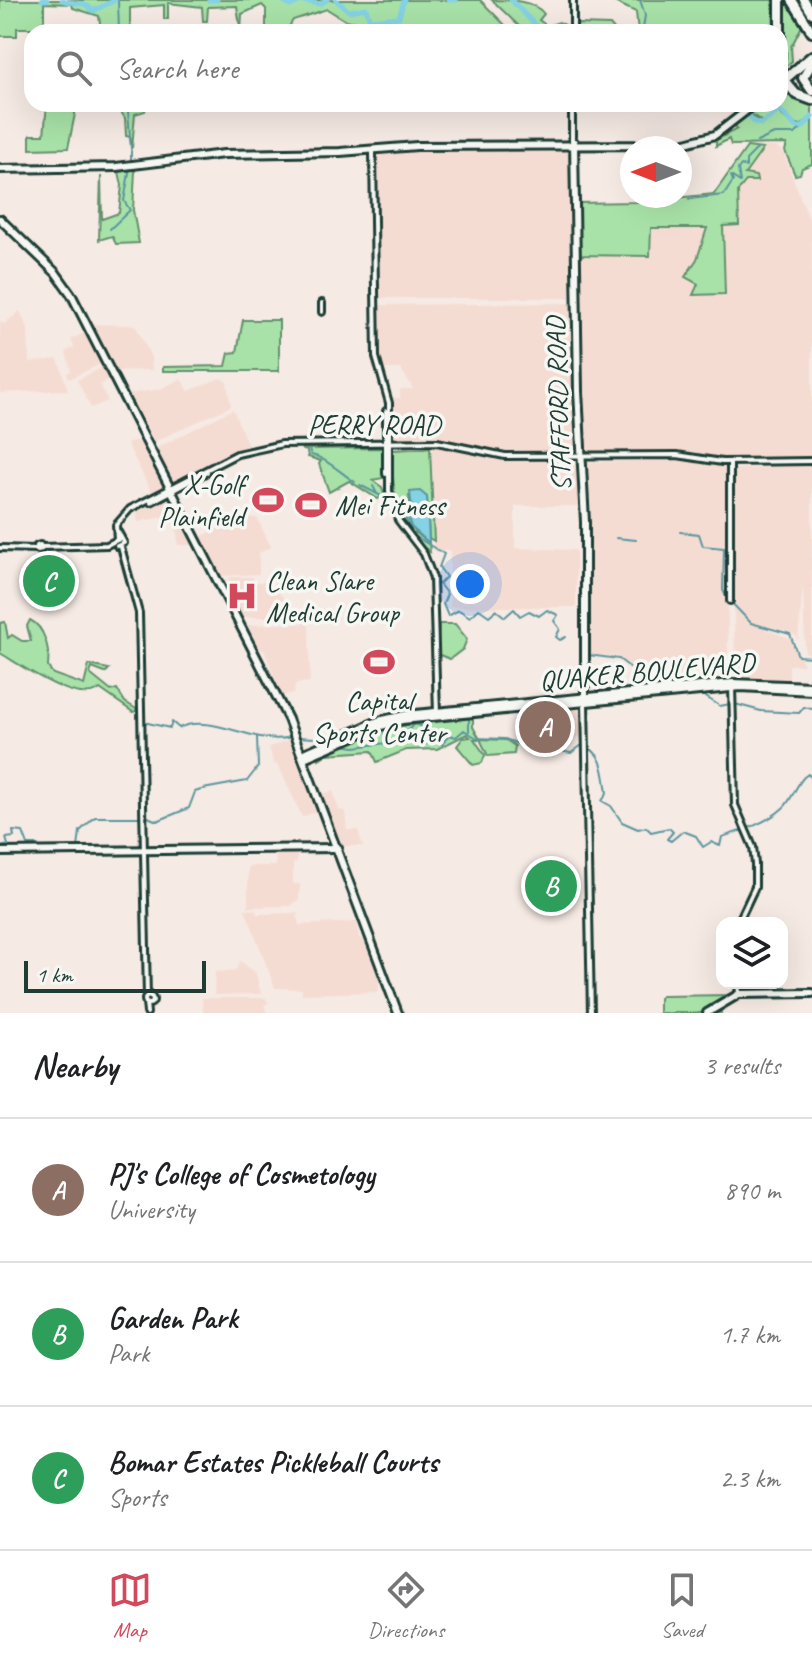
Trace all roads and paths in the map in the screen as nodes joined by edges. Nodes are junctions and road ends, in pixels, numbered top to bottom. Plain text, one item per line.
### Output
1 (573, 0) edge
2 (780, 0) edge
3 (794, 0) edge
4 (804, 0) edge
5 (812, 13) edge
6 (573, 24) edge
7 (780, 24) edge
8 (811, 29) edge
9 (812, 58) edge
10 (788, 76) edge
11 (788, 79) edge
12 (812, 91) edge
13 (812, 100) edge
14 (573, 112) edge
15 (741, 112) edge
16 (742, 112) edge
17 (692, 141) edge
18 (573, 144) junction
19 (620, 145) edge
20 (620, 145) edge
21 (373, 153) dead end
22 (574, 162) junction
23 (1, 168) edge
24 (574, 176) junction
25 (579, 199) dead end
26 (0, 219) edge
27 (322, 303) dead end
28 (322, 312) dead end
29 (387, 444) junction
30 (580, 458) junction
31 (812, 462) edge
32 (730, 463) junction
33 (172, 489) junction
34 (118, 543) junction
35 (79, 547) junction
36 (0, 548) edge
37 (39, 548) junction
38 (70, 548) junction
39 (730, 599) dead end
40 (254, 650) junction
41 (732, 686) junction
42 (428, 688) dead end
43 (812, 688) edge
44 (435, 689) junction
45 (444, 696) dead end
46 (438, 699) junction
47 (585, 699) junction
48 (437, 713) junction
49 (303, 749) junction
50 (337, 848) junction
51 (144, 851) junction
52 (0, 852) edge
53 (741, 917) edge
54 (739, 989) edge
55 (812, 993) edge
56 (739, 994) junction
57 (147, 1013) edge
58 (398, 1013) edge
59 (591, 1013) edge
60 (707, 1013) edge

1 - 6 street
2 - 7 highway
3 - 8 highway
4 - 5 highway
9 - 10 highway
9 - 12 highway
11 - 13 highway
14 - 18 street, STAFFORD ROAD
15 - 18 main road
16 - 17 main road
18 - 19 main road
18 - 22 main road, STAFFORD ROAD
18 - 23 main road
18 - 23 main road
18 - 30 main road, STAFFORD ROAD
20 - 22 main road
21 - 29 street
22 - 24 main road, STAFFORD ROAD
24 - 25 main road
24 - 30 main road, STAFFORD ROAD
26 - 33 main road
27 - 28 street
29 - 30 street, PERRY ROAD
29 - 33 street, PERRY ROAD
29 - 44 street
29 - 46 street
30 - 32 street, PERRY ROAD
30 - 47 main road, STAFFORD ROAD
31 - 32 street, PERRY ROAD
32 - 39 street
33 - 34 street, PERRY ROAD
33 - 40 main road
33 - 40 main road
34 - 35 street
34 - 38 street
34 - 51 street
35 - 37 street
35 - 38 street
36 - 37 street
37 - 38 street
40 - 49 main road
41 - 43 main road, QUAKER BOULEVARD
41 - 47 main road, QUAKER BOULEVARD
41 - 53 street
42 - 44 street
44 - 48 street
45 - 46 street
46 - 48 street
47 - 48 main road, QUAKER BOULEVARD
47 - 59 street, STAFFORD ROAD
48 - 49 main road, QUAKER BOULEVARD
49 - 50 main road
50 - 51 main road
50 - 58 main road
51 - 52 main road
51 - 57 street
54 - 56 street
55 - 56 main road
56 - 60 main road

